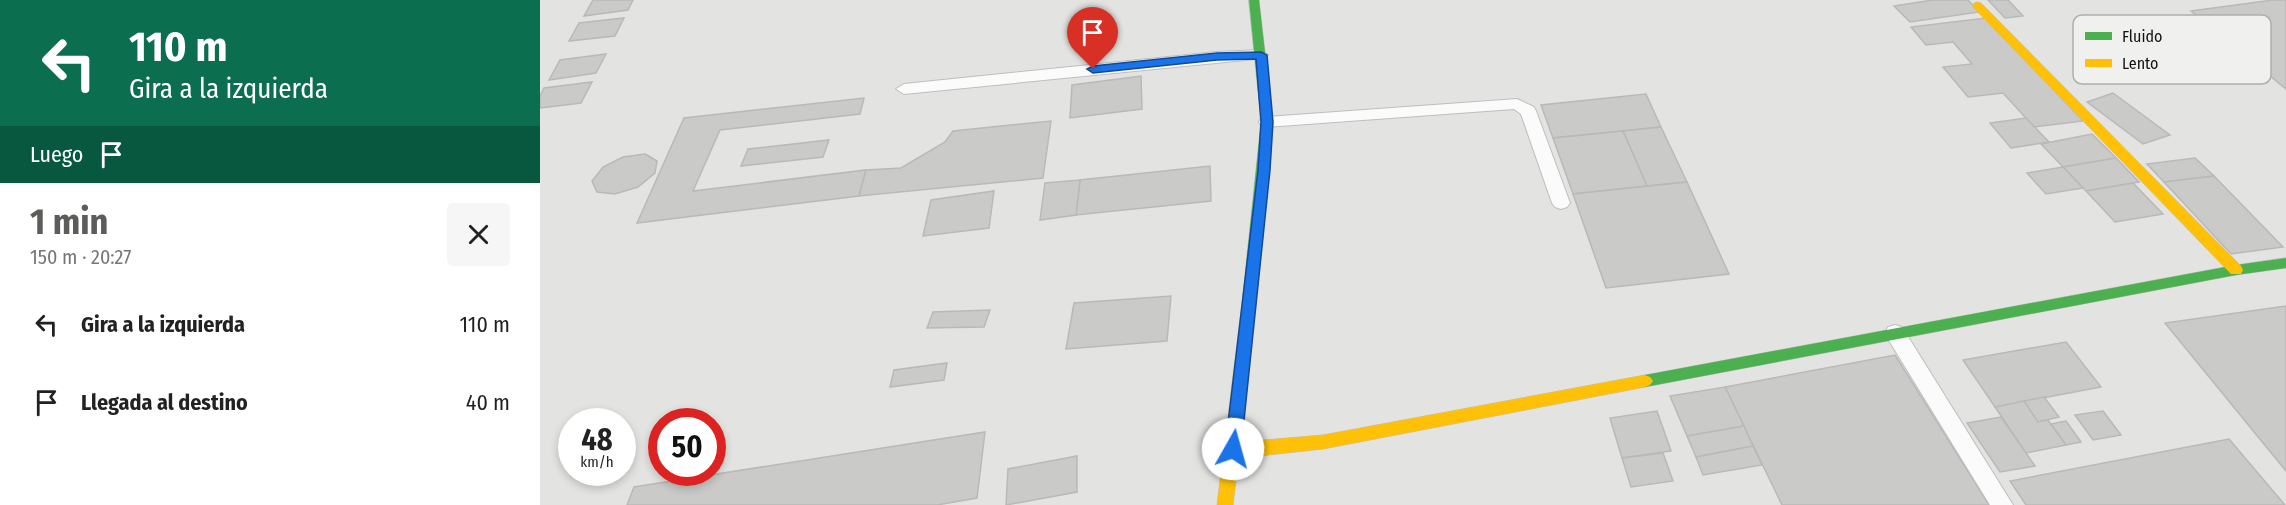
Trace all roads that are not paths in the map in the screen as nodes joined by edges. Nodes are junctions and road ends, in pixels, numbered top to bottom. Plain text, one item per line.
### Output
1 (1254, 0) edge
2 (1977, 4) dead end
3 (1261, 55) junction
4 (904, 89) dead end
5 (1267, 122) junction
6 (1561, 203) dead end
7 (2286, 263) edge
8 (2236, 270) junction
9 (1895, 333) junction
10 (1233, 449) junction
11 (1225, 505) edge
12 (2002, 505) edge

1 - 3 street
2 - 8 street
3 - 4 lane
3 - 5 street
5 - 6 lane
5 - 10 street
7 - 8 street
8 - 9 street
9 - 10 street
9 - 12 lane
10 - 11 street

